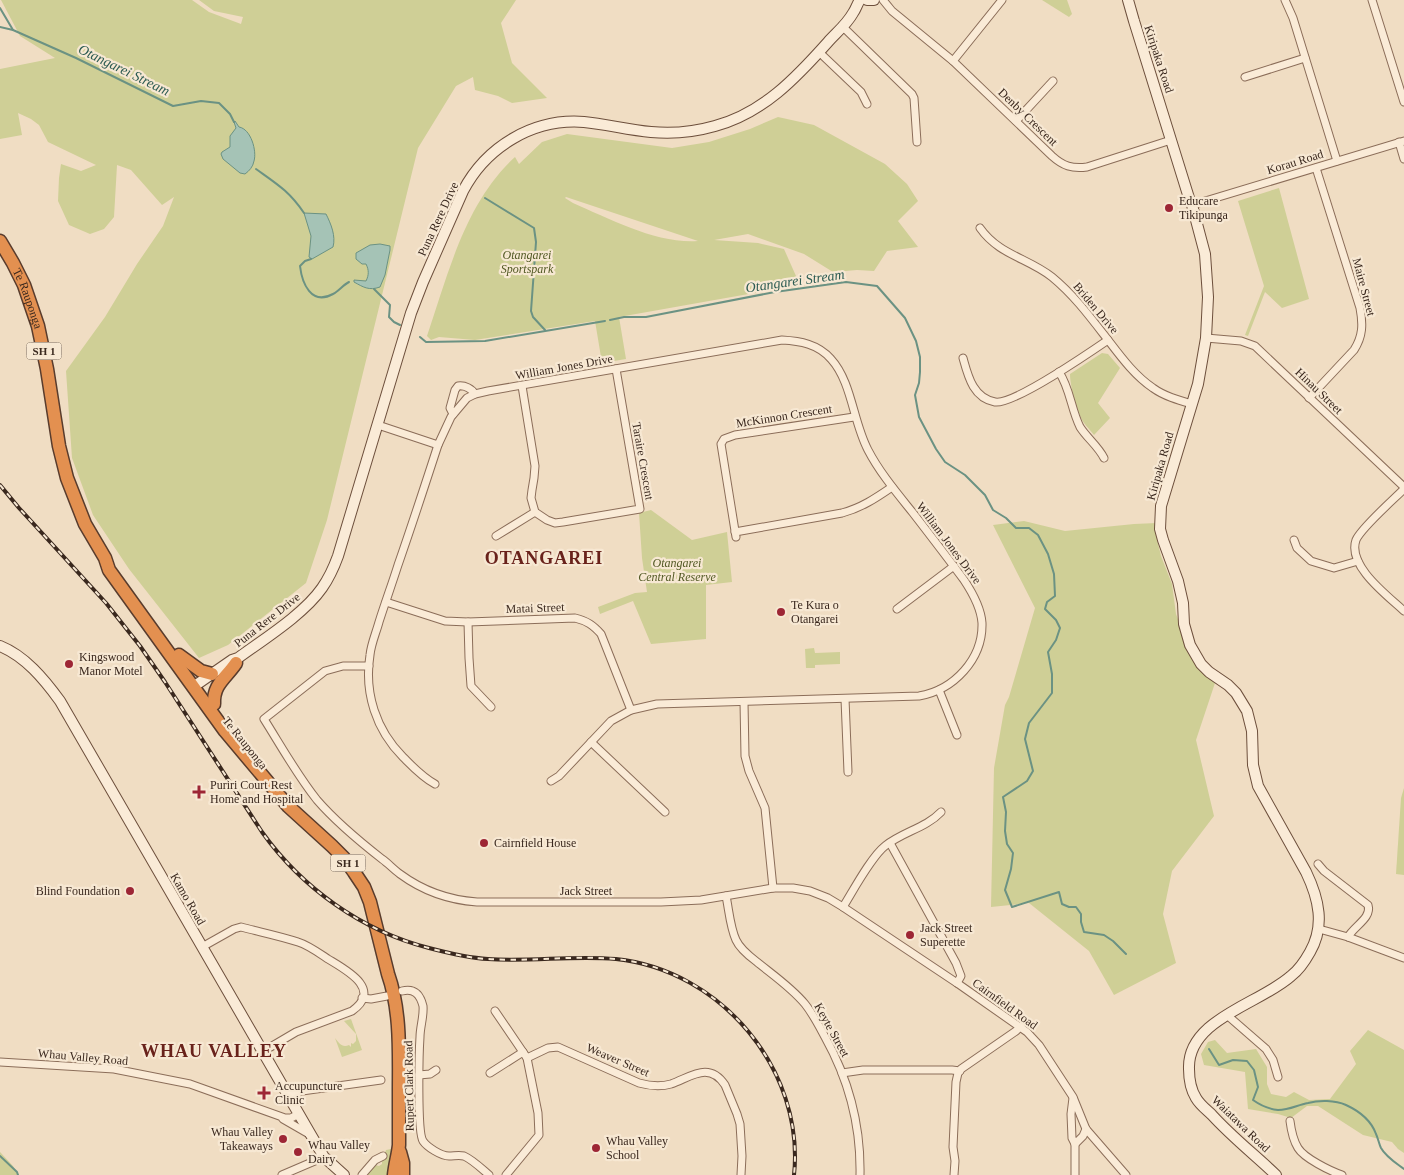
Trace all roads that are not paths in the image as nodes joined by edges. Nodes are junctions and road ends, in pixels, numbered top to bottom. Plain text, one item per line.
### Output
1 (869, 0) edge
2 (883, 0) edge
3 (1002, 0) edge
4 (1130, 0) edge
5 (1285, 0) edge
6 (1372, 0) edge
7 (892, 11) junction
8 (842, 26) junction
9 (819, 52) junction
10 (1305, 58) junction
11 (952, 60) junction
12 (1245, 77) dead end
13 (1053, 81) dead end
14 (1404, 102) edge
15 (867, 104) dead end
16 (1016, 121) junction
17 (1171, 140) junction
18 (917, 142) dead end
19 (1402, 142) edge
20 (1404, 159) edge
21 (1337, 161) junction
22 (1316, 168) junction
23 (1192, 205) junction
24 (980, 228) dead end
25 (0, 241) edge
26 (1206, 338) junction
27 (1108, 340) junction
28 (963, 358) dead end
29 (616, 369) junction
30 (1058, 372) junction
31 (522, 386) junction
32 (475, 394) junction
33 (1309, 398) junction
34 (1192, 404) junction
35 (453, 414) junction
36 (854, 417) junction
37 (378, 425) junction
38 (438, 445) junction
39 (1104, 458) dead end
40 (892, 487) junction
41 (1404, 488) edge
42 (536, 512) junction
43 (496, 536) dead end
44 (1294, 540) dead end
45 (105, 558) junction
46 (1358, 561) junction
47 (954, 566) junction
48 (386, 602) junction
49 (897, 609) dead end
50 (1404, 611) edge
51 (468, 622) junction
52 (0, 646) edge
53 (179, 655) junction
54 (237, 661) junction
55 (369, 666) junction
56 (212, 674) junction
57 (198, 687) junction
58 (939, 690) junction
59 (845, 699) junction
60 (744, 702) junction
61 (214, 704) junction
62 (491, 707) dead end
63 (631, 710) junction
64 (957, 735) dead end
65 (591, 742) junction
66 (848, 772) dead end
67 (551, 781) dead end
68 (435, 784) dead end
69 (665, 812) dead end
70 (941, 812) dead end
71 (890, 843) junction
72 (1318, 864) dead end
73 (773, 888) junction
74 (726, 896) junction
75 (843, 907) junction
76 (1319, 929) junction
77 (1348, 937) junction
78 (202, 947) junction
79 (1404, 958) edge
80 (957, 983) junction
81 (394, 991) junction
82 (362, 998) junction
83 (495, 1010) dead end
84 (1227, 1016) junction
85 (1020, 1026) junction
86 (262, 1052) junction
87 (525, 1055) junction
88 (0, 1062) edge
89 (436, 1070) dead end
90 (960, 1071) junction
91 (490, 1073) dead end
92 (842, 1073) junction
93 (419, 1075) junction
94 (1278, 1077) dead end
95 (382, 1080) dead end
96 (289, 1097) junction
97 (1073, 1098) junction
98 (299, 1114) junction
99 (277, 1116) junction
100 (1290, 1121) dead end
101 (1086, 1129) junction
102 (311, 1135) junction
103 (1074, 1141) junction
104 (398, 1147) junction
105 (383, 1156) dead end
106 (324, 1157) junction
107 (282, 1175) edge
108 (344, 1175) edge
109 (362, 1175) edge
110 (394, 1175) edge
111 (403, 1175) edge
112 (489, 1175) edge
113 (506, 1175) edge
114 (741, 1175) edge
115 (860, 1175) edge
116 (954, 1175) edge
117 (1075, 1175) edge
118 (1126, 1175) edge
119 (1276, 1175) edge
120 (1342, 1175) edge

1 - 7 street, Denby Crescent
1 - 8 main road, Puna Rere Drive
2 - 7 street, Denby Crescent
3 - 11 street
4 - 17 main road, Kiripaka Road
5 - 10 street
6 - 14 street
7 - 11 street, Denby Crescent
8 - 9 main road, Puna Rere Drive
8 - 18 street
9 - 15 street
9 - 37 main road, Puna Rere Drive
10 - 12 street
10 - 21 street
11 - 16 street, Denby Crescent
13 - 16 street
16 - 17 street, Denby Crescent
17 - 23 main road, Kiripaka Road
19 - 20 street
19 - 21 street, Korau Road
21 - 22 street, Korau Road
22 - 23 street, Korau Road
22 - 33 street, Maire Street
23 - 26 main road, Kiripaka Road
24 - 27 street, Briden Drive
25 - 45 highway, Te Rauponga / SH 1
26 - 33 street, Hinau Street
26 - 34 main road, Kiripaka Road
27 - 30 street
27 - 34 street, Briden Drive
28 - 30 street
29 - 31 street, William Jones Drive
29 - 36 street, William Jones Drive
29 - 42 street, Taraire Crescent
30 - 39 street
31 - 32 street, William Jones Drive
31 - 42 street
32 - 35 street, William Jones Drive
32 - 35 street, William Jones Drive
33 - 41 street, Hinau Street
34 - 76 main road, Kiripaka Road
35 - 38 street, William Jones Drive
36 - 40 street, William Jones Drive
36 - 40 street, McKinnon Crescent
37 - 38 street
37 - 54 main road, Puna Rere Drive
38 - 48 street, William Jones Drive
40 - 47 street, William Jones Drive
41 - 46 street
42 - 43 street
44 - 46 street
45 - 53 highway, Te Rauponga / SH 1
45 - 57 highway, Te Rauponga / SH 1
46 - 50 street
47 - 49 street
47 - 58 street, William Jones Drive
48 - 51 street, Matai Street
48 - 55 street, William Jones Drive
51 - 62 street
51 - 63 street, Matai Street
52 - 78 main road, Kamo Road
53 - 56 highway
53 - 57 highway, Te Rauponga / SH 1
54 - 56 main road, Puna Rere Drive
54 - 57 main road, Puna Rere Drive
54 - 61 highway
55 - 68 street, William Jones Drive
55 - 74 street, Jack Street
56 - 57 main road, Puna Rere Drive
57 - 61 highway, Te Rauponga / SH 1
57 - 81 highway, Te Rauponga / SH 1
58 - 59 street, William Jones Drive
58 - 64 street
59 - 60 street, William Jones Drive
59 - 66 street
60 - 63 street, William Jones Drive
60 - 73 street
61 - 81 highway, Te Rauponga / SH 1
63 - 65 street, William Jones Drive
65 - 67 street, William Jones Drive
65 - 69 street
70 - 71 street
71 - 75 street
71 - 80 street, Cairnfield Road
72 - 77 street
73 - 74 street, Jack Street
73 - 75 street, Jack Street
74 - 92 street, Keyte Street
75 - 80 street, Jack Street
76 - 77 street
76 - 84 main road, Kiripaka Road
77 - 79 street
78 - 82 street
78 - 86 main road, Kamo Road
80 - 85 street, Cairnfield Road
81 - 82 street
81 - 93 street, Rupert Clark Road
81 - 104 highway, Te Rauponga / SH 1
82 - 86 street
83 - 87 street
84 - 94 street
84 - 119 main road, Waiatawa Road
85 - 90 street
85 - 97 street, Cairnfield Road
86 - 96 main road, Kamo Road
87 - 91 street
87 - 113 street
87 - 114 street, Weaver Street
88 - 99 street, Whau Valley Road
89 - 93 street
90 - 92 street
90 - 116 street
92 - 115 street, Keyte Street
93 - 112 street, Rupert Clark Road
95 - 96 street
96 - 98 main road, Kamo Road
97 - 101 street, Cairnfield Road
97 - 103 street
98 - 99 street, Whau Valley Road
98 - 102 main road, Kamo Road
99 - 102 street, Whau Valley Road
100 - 120 street
101 - 103 street
101 - 118 street, Cairnfield Road
102 - 106 main road, Kamo Road
103 - 117 street
104 - 110 highway, Te Rauponga / SH 1
104 - 111 highway, SH 1
105 - 109 street
106 - 107 street
106 - 108 main road, Kamo Road

